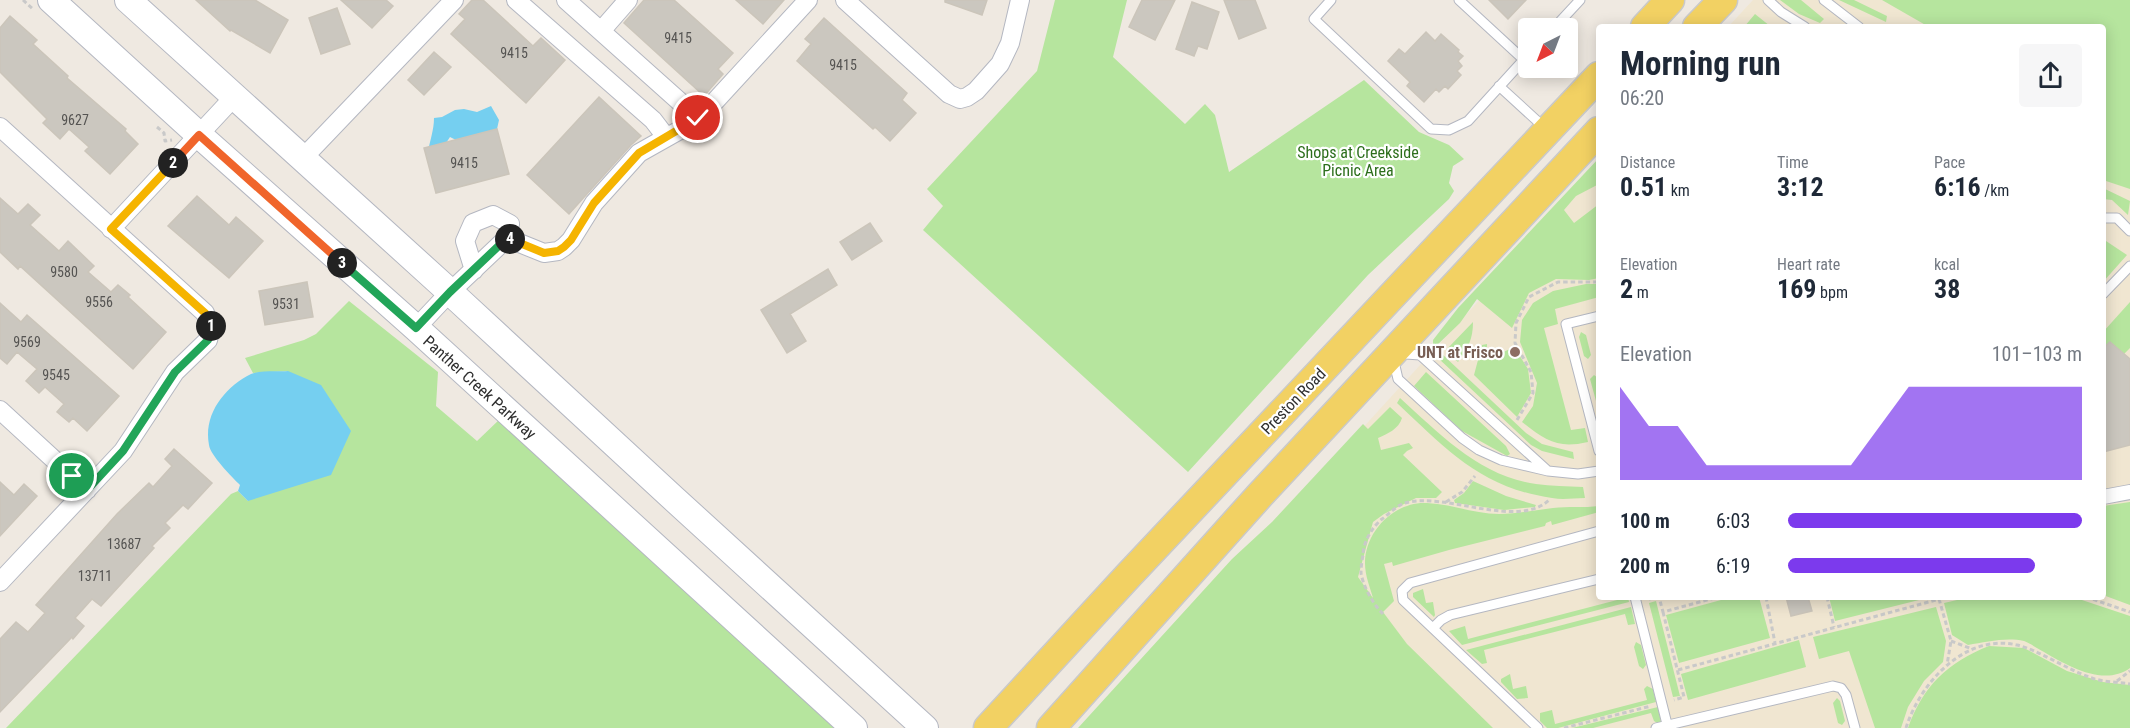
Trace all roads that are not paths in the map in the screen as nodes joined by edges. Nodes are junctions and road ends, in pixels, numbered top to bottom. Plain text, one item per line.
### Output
1 (51, 0) edge
2 (128, 0) edge
3 (454, 0) edge
4 (516, 0) edge
5 (566, 0) edge
6 (628, 0) edge
7 (808, 0) edge
8 (845, 0) edge
9 (1020, 0) edge
10 (1331, 0) edge
11 (1459, 0) edge
12 (1580, 0) edge
13 (1670, 0) edge
14 (1723, 0) edge
15 (1768, 0) edge
16 (1824, 0) edge
17 (1563, 18) edge
18 (1647, 24) edge
19 (1700, 24) edge
20 (1800, 24) edge
21 (1855, 24) edge
22 (601, 31) junction
23 (1518, 51) edge
24 (1518, 66) edge
25 (1596, 79) edge
26 (1499, 86) junction
27 (234, 97) junction
28 (698, 118) junction
29 (0, 127) edge
30 (1548, 131) junction
31 (1596, 134) edge
32 (199, 135) junction
33 (666, 137) junction
34 (303, 158) junction
35 (2106, 218) edge
36 (111, 229) junction
37 (2130, 231) edge
38 (507, 238) junction
39 (2130, 266) edge
40 (474, 270) junction
41 (2106, 291) edge
42 (450, 292) junction
43 (1596, 317) edge
44 (1364, 327) junction
45 (416, 328) junction
46 (1392, 353) junction
47 (0, 410) edge
48 (1596, 440) edge
49 (1548, 471) junction
50 (1596, 471) edge
51 (87, 490) junction
52 (2130, 492) edge
53 (2106, 496) edge
54 (1596, 532) edge
55 (1596, 580) edge
56 (0, 582) edge
57 (1636, 600) edge
58 (1433, 628) junction
59 (993, 722) edge
60 (1668, 726) edge
61 (854, 728) edge
62 (925, 728) edge
63 (970, 728) edge
64 (1051, 728) edge
65 (1538, 728) edge
66 (1656, 728) edge
67 (1856, 728) edge

1 - 32 main road, Panther Creek Parkway
2 - 27 main road
3 - 34 street
4 - 33 street
5 - 22 street
6 - 22 street
7 - 28 street
8 - 9 street
10 - 26 lane
11 - 23 lane
12 - 17 lane
13 - 18 main road
14 - 19 main road
15 - 20 lane
16 - 21 lane
22 - 28 street
24 - 26 lane
25 - 30 main road, Preston Road
26 - 30 lane
27 - 32 street
27 - 34 main road
28 - 33 street
29 - 36 street
30 - 44 main road, Preston Road
31 - 46 main road
32 - 36 street
32 - 45 main road, Panther Creek Parkway
33 - 38 street
34 - 42 main road
35 - 37 lane
36 - 51 street
38 - 40 street
38 - 40 street
39 - 41 lane
40 - 42 street
42 - 45 street
42 - 62 main road
43 - 48 lane
44 - 46 main road
44 - 59 main road, Preston Road
45 - 61 main road, Panther Creek Parkway
46 - 49 lane
46 - 49 lane
46 - 64 main road
47 - 51 street
49 - 50 lane
51 - 56 street
52 - 53 street
54 - 58 lane
55 - 58 lane
57 - 60 lane
58 - 65 lane
59 - 63 main road
60 - 66 lane
60 - 67 lane

